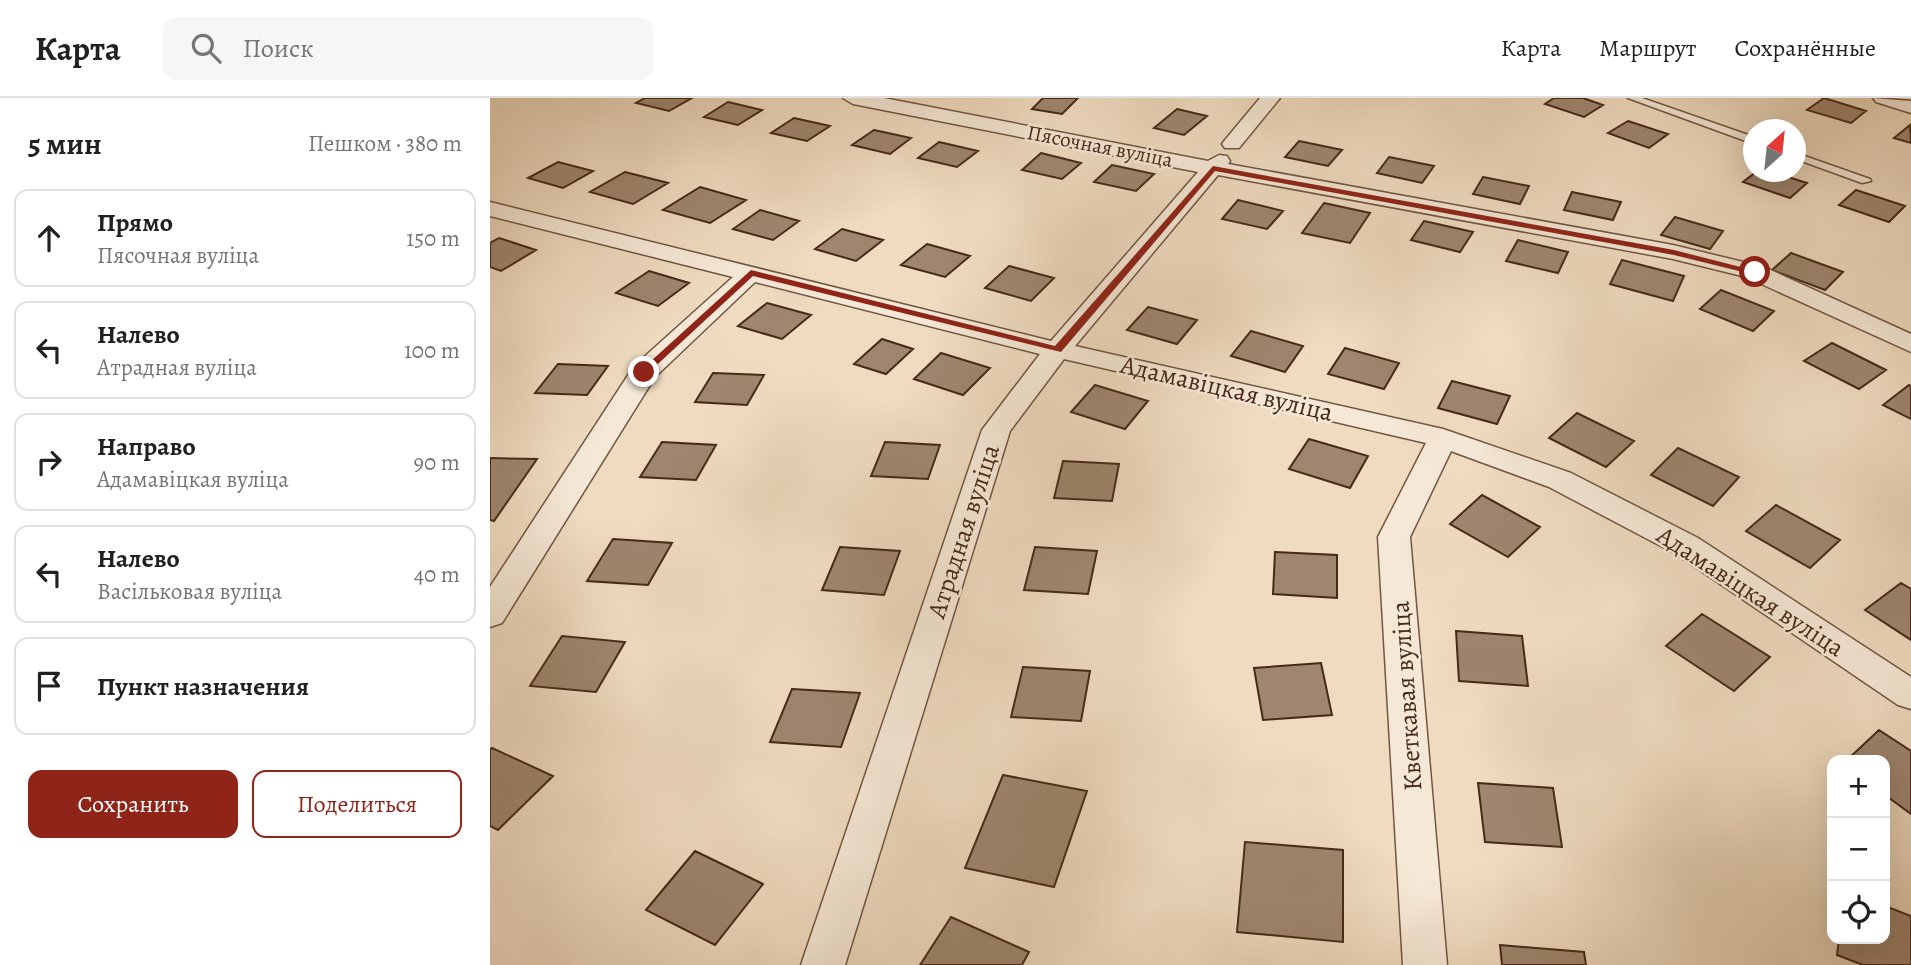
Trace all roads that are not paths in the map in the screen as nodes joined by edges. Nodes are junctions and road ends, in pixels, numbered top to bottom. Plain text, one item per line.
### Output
1 (853, 98) edge
2 (1270, 98) edge
3 (1633, 98) edge
4 (1883, 98) edge
5 (1911, 107) edge
6 (1743, 137) edge
7 (1221, 158) junction
8 (1806, 160) edge
9 (1866, 181) dead end
10 (490, 210) edge
11 (751, 273) junction
12 (1911, 344) edge
13 (1057, 350) junction
14 (1443, 438) junction
15 (490, 614) edge
16 (1911, 695) edge
17 (823, 965) edge
18 (1425, 965) edge

1 - 7 street, Пясочная вуліца
2 - 7 street, Атрадная вуліца
3 - 6 lane
4 - 5 street
7 - 12 street, Пясочная вуліца
7 - 13 street, Атрадная вуліца
8 - 9 lane
10 - 11 street, Адамавіцкая вуліца
11 - 13 street, Адамавіцкая вуліца
11 - 15 street
13 - 14 street, Адамавіцкая вуліца
13 - 17 street, Атрадная вуліца
14 - 16 street, Адамавіцкая вуліца
14 - 18 street, Кветкавая вуліца

